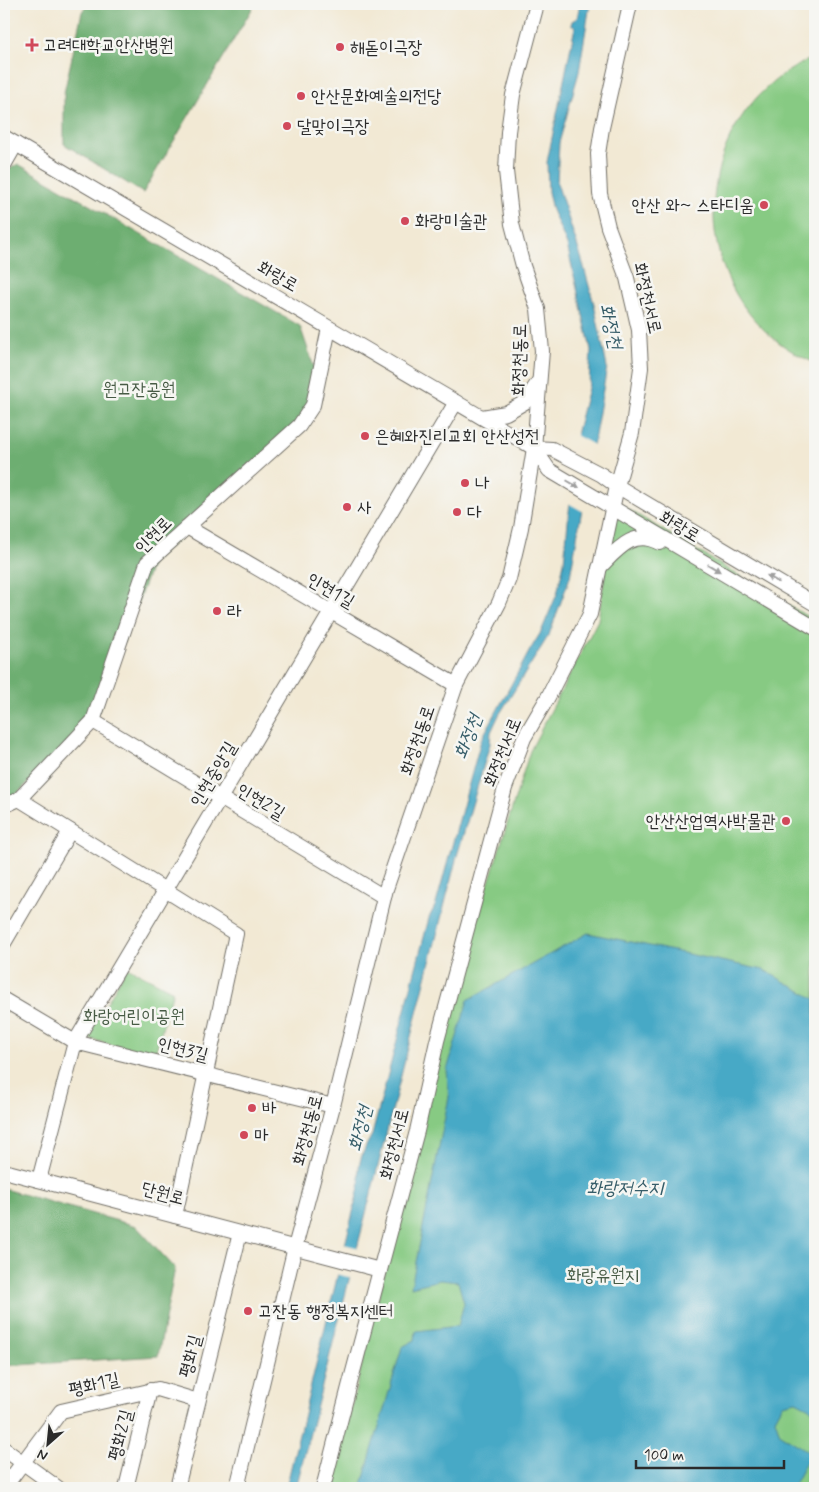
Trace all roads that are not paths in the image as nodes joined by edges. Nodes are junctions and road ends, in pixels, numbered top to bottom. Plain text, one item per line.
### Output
1 (537, 4) edge
2 (630, 4) edge
3 (10, 140) edge
4 (4, 165) edge
5 (329, 328) junction
6 (540, 380) junction
7 (456, 402) junction
8 (482, 417) junction
9 (534, 448) junction
10 (617, 486) junction
11 (612, 508) junction
12 (187, 527) junction
13 (691, 554) junction
14 (599, 569) junction
15 (815, 604) edge
16 (332, 612) junction
17 (815, 628) edge
18 (456, 685) junction
19 (93, 721) junction
20 (220, 798) junction
21 (19, 799) junction
22 (4, 806) edge
23 (70, 831) junction
24 (166, 890) junction
25 (384, 897) junction
26 (4, 943) edge
27 (4, 1000) edge
28 (75, 1042) junction
29 (206, 1074) junction
30 (333, 1106) junction
31 (4, 1171) edge
32 (39, 1180) junction
33 (175, 1216) junction
34 (240, 1233) junction
35 (295, 1247) junction
36 (375, 1268) junction
37 (150, 1390) junction
38 (198, 1402) junction
39 (4, 1448) edge
40 (23, 1462) junction
41 (4, 1488) edge
42 (58, 1488) edge
43 (126, 1488) edge
44 (177, 1488) edge
45 (237, 1488) edge
46 (323, 1488) edge

1 - 6 street, 화정천동로
2 - 10 street, 화정천서로
3 - 4 street
3 - 5 street, 화랑로
5 - 7 street, 화랑로
5 - 12 street, 인현로
6 - 8 street
6 - 9 street, 화정천동로
7 - 8 street, 화랑로
7 - 16 street, 인현중앙길
8 - 9 street, 화랑로
9 - 10 street, 화랑로
9 -> 11 street, 화랑로
9 - 18 street, 화정천동로
10 - 11 street, 화정천서로
15 -> 10 street, 화랑로
11 - 13 street, 화랑로
11 - 14 street, 화정천서로
12 - 16 street, 인현1길
12 - 19 street, 인현로
13 - 14 street
13 -> 17 street, 화랑로
14 - 36 street, 화정천서로
16 - 18 street, 인현1길
16 - 20 street, 인현중앙길
18 - 25 street, 화정천동로
19 - 20 street, 인현2길
19 - 21 street, 인현로
20 - 24 street, 인현중앙길
20 - 25 street, 인현2길
21 - 22 street, 인현로
21 - 23 street
23 - 24 street
23 - 26 street
24 - 28 street, 인현중앙길
24 - 29 street
25 - 30 street, 화정천동로
27 - 28 street, 인현3길
28 - 29 street, 인현3길
28 - 32 street, 인현중앙길
29 - 30 street, 인현3길
29 - 33 street
30 - 35 street, 화정천동로
31 - 32 street, 단원로
32 - 33 street, 단원로
33 - 34 street, 단원로
34 - 35 street, 단원로
34 - 38 street, 평화길
35 - 36 street, 단원로
35 - 45 street, 화정천동로
36 - 46 street, 화정천서로
37 - 38 street, 평화1길
37 - 40 street, 평화1길
37 - 43 street, 평화2길
38 - 44 street, 평화길
39 - 40 street
40 - 41 street, 평화1길
40 - 42 street

